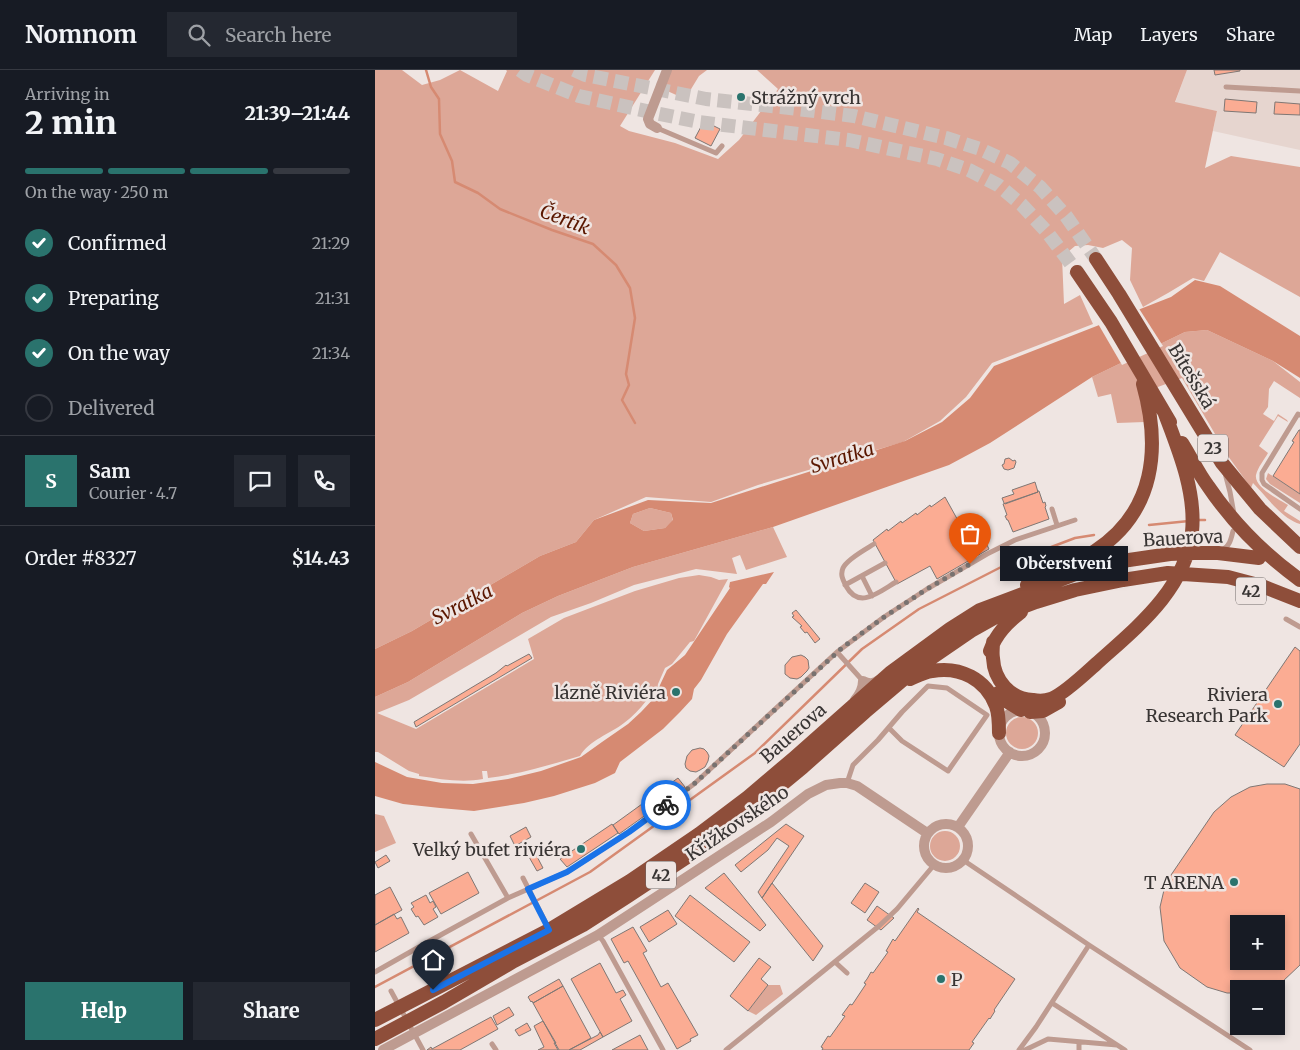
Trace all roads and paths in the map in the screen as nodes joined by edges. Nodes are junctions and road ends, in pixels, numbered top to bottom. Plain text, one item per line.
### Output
1 (667, 70) edge
2 (1226, 86) dead end
3 (1300, 90) edge
4 (657, 128) joint
5 (722, 146) dead end
6 (1096, 259) tunnel mouth
7 (1077, 272) tunnel mouth
8 (1148, 391) junction
9 (1165, 414) junction
10 (1300, 415) edge
11 (1222, 463) junction
12 (1052, 508) dead end
13 (1260, 509) junction
14 (1300, 509) edge
15 (1234, 515) dead end
16 (1075, 520) dead end
17 (1057, 525) junction
18 (1233, 531) dead end
19 (1300, 536) edge
20 (875, 544) dead end
21 (1300, 547) edge
22 (1218, 553) junction
23 (1259, 558) dead end
24 (885, 563) dead end
25 (1200, 575) junction
26 (862, 576) junction
27 (1300, 580) edge
28 (896, 582) dead end
29 (845, 585) junction
30 (872, 596) junction
31 (1300, 601) edge
32 (1036, 602) junction
33 (980, 610) junction
34 (1300, 611) edge
35 (1286, 619) dead end
36 (1300, 627) edge
37 (993, 642) junction
38 (837, 652) junction
39 (1087, 672) junction
40 (894, 678) junction
41 (863, 681) junction
42 (847, 711) junction
43 (1026, 711) junction
44 (889, 728) junction
45 (999, 733) junction
46 (1010, 752) junction
47 (847, 783) junction
48 (958, 827) junction
49 (927, 833) junction
50 (471, 834) dead end
51 (963, 860) junction
52 (934, 865) junction
53 (523, 878) dead end
54 (528, 889) junction
55 (508, 898) junction
56 (549, 930) junction
57 (598, 936) junction
58 (1089, 944) junction
59 (835, 962) junction
60 (375, 972) edge
61 (847, 973) dead end
62 (391, 991) dead end
63 (1052, 1003) junction
64 (400, 1008) junction
65 (375, 1020) edge
66 (410, 1028) junction
67 (375, 1040) edge
68 (1079, 1042) junction
69 (492, 1044) dead end
70 (1117, 1045) junction
71 (383, 1050) edge
72 (423, 1050) edge
73 (496, 1050) edge
74 (663, 1050) edge
75 (726, 1050) edge
76 (1019, 1050) edge
77 (1025, 1050) edge
78 (1079, 1050) edge
79 (1125, 1050) edge
80 (1250, 1050) edge

1 - 4 street
2 - 3 lane
4 - 5 lane
6 - 11 highway, Bítešská / 23
7 - 8 highway
8 - 9 highway, 23
8 - 33 highway
9 - 27 highway, 23
9 - 39 highway
10 - 14 lane
11 - 13 highway, Bítešská / 23
11 - 15 lane
12 - 17 lane
13 - 19 highway
13 - 21 highway, 23
16 - 17 lane
17 - 38 lane
18 - 22 lane
20 - 29 lane
22 - 23 highway, Bauerova / 42
22 - 33 highway, Bauerova / 42
24 - 26 lane
25 - 31 highway, Bauerova / 42
25 - 32 highway, Bauerova / 42
25 - 34 highway, 42
26 - 29 lane
26 - 30 lane
28 - 30 lane
29 - 30 lane
32 - 37 highway
32 - 40 highway, 42
33 - 40 highway, Bauerova / 42
35 - 36 lane
37 - 39 highway
37 - 43 highway
38 - 41 lane
38 - 54 lane
39 - 43 highway
40 - 41 street
40 - 42 highway, Bauerova / 42
40 - 45 highway
40 - 66 highway, 42
41 - 42 street
42 - 56 highway, Bauerova / 42
43 - 45 street
43 - 46 street
44 - 44 lane
44 - 47 lane
45 - 46 street
46 - 48 street
47 - 49 street
47 - 57 street, Křížkovského
48 - 49 street
48 - 51 street
49 - 52 street
50 - 55 lane
51 - 52 street
51 - 58 lane
52 - 59 lane
53 - 54 lane
54 - 55 lane
54 - 56 lane
55 - 60 lane
56 - 64 highway, Bauerova / 42
57 - 66 street, Křížkovského
57 - 74 lane
58 - 63 lane
58 - 80 lane
59 - 61 lane
59 - 75 lane
62 - 64 lane
63 - 70 lane
63 - 76 lane
64 - 65 highway, Bauerova / 42
64 - 66 lane
66 - 67 highway, 42
66 - 71 street, Křížkovského
66 - 72 lane
68 - 70 lane
68 - 77 lane
68 - 78 lane
69 - 73 lane
70 - 79 lane

